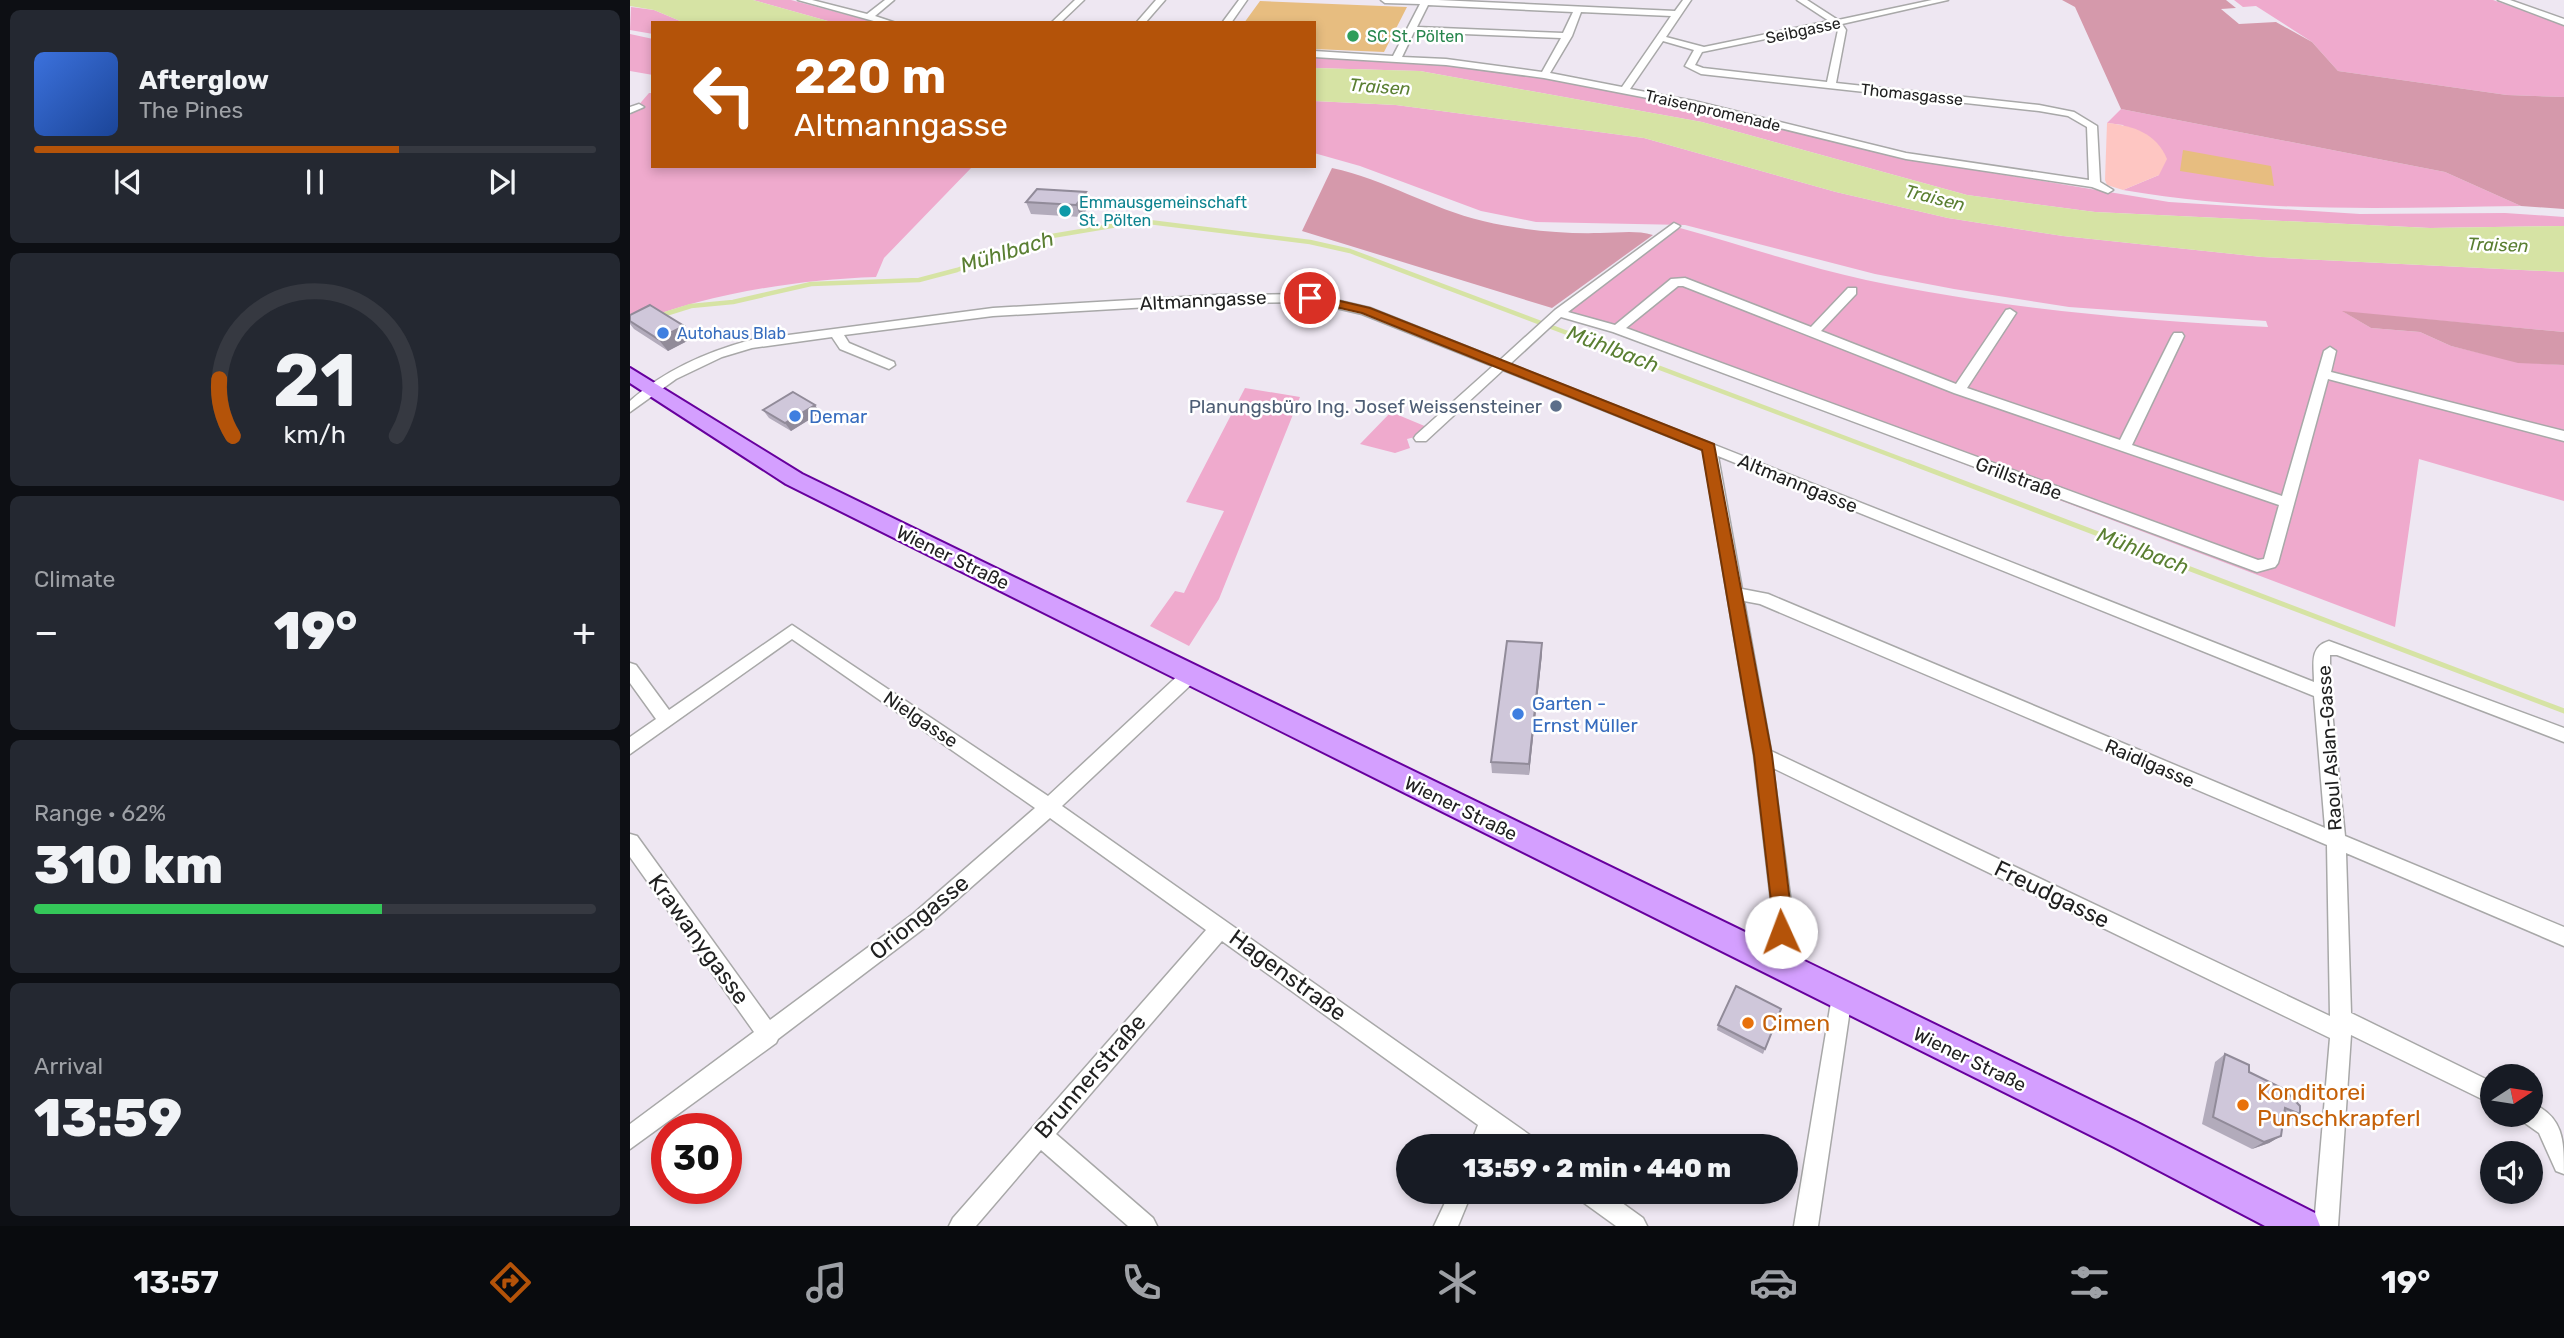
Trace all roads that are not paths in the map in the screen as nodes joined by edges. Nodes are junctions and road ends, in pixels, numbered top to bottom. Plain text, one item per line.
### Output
1 (890, 0) edge
2 (1080, 0) edge
3 (1161, 0) edge
4 (1243, 0) edge
5 (1385, 0) edge
6 (1687, 0) edge
7 (1801, 0) edge
8 (1944, 0) edge
9 (2502, 0) edge
10 (807, 1) edge
11 (1424, 3) junction
12 (1578, 9) junction
13 (1677, 14) junction
14 (869, 17) junction
15 (884, 21) edge
16 (1057, 21) edge
17 (1142, 21) edge
18 (1227, 21) edge
19 (2564, 22) edge
20 (1837, 23) junction
21 (1411, 29) junction
22 (1567, 36) junction
23 (1661, 38) junction
24 (1699, 50) junction
25 (1316, 54) edge
26 (1397, 57) junction
27 (1544, 75) junction
28 (1831, 85) junction
29 (1625, 89) junction
30 (2095, 184) junction
31 (2108, 190) dead end
32 (1674, 226) dead end
33 (1852, 291) dead end
34 (1559, 313) junction
35 (2010, 313) dead end
36 (1617, 328) junction
37 (836, 333) junction
38 (1812, 334) junction
39 (2178, 336) dead end
40 (2330, 351) dead end
41 (1501, 364) junction
42 (889, 365) dead end
43 (630, 374) edge
44 (2324, 374) junction
45 (651, 388) junction
46 (1959, 390) junction
47 (630, 408) edge
48 (2564, 436) edge
49 (1421, 438) dead end
50 (1709, 447) junction
51 (2124, 447) junction
52 (2285, 502) junction
53 (1734, 594) junction
54 (630, 670) edge
55 (1191, 674) junction
56 (2322, 692) junction
57 (667, 720) junction
58 (2564, 735) edge
59 (630, 747) edge
60 (1763, 755) junction
61 (1049, 807) junction
62 (630, 842) edge
63 (2336, 843) junction
64 (1221, 927) junction
65 (2564, 937) edge
66 (1777, 964) junction
67 (1842, 996) junction
68 (2341, 1026) junction
69 (769, 1036) junction
70 (2480, 1088) edge
71 (1491, 1121) junction
72 (2543, 1122) edge
73 (1039, 1134) junction
74 (1486, 1134) edge
75 (1509, 1134) edge
76 (630, 1138) edge
77 (2564, 1163) edge
78 (1456, 1204) edge
79 (1605, 1204) edge
80 (961, 1226) edge
81 (1145, 1226) edge
82 (1446, 1226) edge
83 (1635, 1226) edge
84 (1807, 1226) edge
85 (2302, 1226) edge
86 (2326, 1226) edge

1 - 14 street
2 - 16 street
3 - 17 street
4 - 18 street
5 - 11 street
6 - 13 street
7 - 20 street
8 - 20 street, Seibgasse
9 - 19 street
10 - 14 street
11 - 12 street
11 - 21 street
12 - 13 street
12 - 22 street
13 - 23 street
14 - 15 street
20 - 24 street, Seibgasse
20 - 28 street
21 - 22 street
21 - 26 street
22 - 27 street
23 - 24 street, Seibgasse
23 - 29 street
24 - 28 street, Thomasgasse
25 - 26 street, Traisenpromenade
26 - 27 street, Traisenpromenade
27 - 29 street, Traisenpromenade
28 - 30 street, Thomasgasse
29 - 30 street, Traisenpromenade
30 - 31 street, Traisenpromenade
32 - 34 street
33 - 38 street
34 - 36 street, Grillstraße
34 - 41 street
35 - 46 street
36 - 38 street
36 - 52 street, Grillstraße
37 - 41 street, Altmanngasse
37 - 42 street
37 - 45 street, Altmanngasse
38 - 46 street
39 - 51 street
40 - 44 street, Grillstraße
41 - 49 street
41 - 50 street, Altmanngasse
43 - 45 main road, Wiener Straße
44 - 48 street
44 - 52 street, Grillstraße
45 - 47 street, Altmanngasse
45 - 55 main road, Wiener Straße
46 - 51 street
50 - 53 street
50 - 56 street, Altmanngasse
51 - 52 street
53 - 60 street
53 - 63 street, Raidlgasse
54 - 57 street
55 - 61 street, Oriongasse
55 - 66 main road, Wiener Straße
56 - 58 street, Raoul Aslan-Gasse
56 - 63 street, Raoul Aslan-Gasse
57 - 59 street
57 - 61 street, Nielgasse
60 - 66 street
60 - 68 street, Freudgasse
61 - 64 street, Hagenstraße
61 - 69 street, Oriongasse
62 - 69 street, Krawanygasse
63 - 65 street, Raidlgasse
63 - 68 street, Raoul Aslan-Gasse
64 - 71 street, Hagenstraße
64 - 73 street, Brunnerstraße
66 - 67 main road, Wiener Straße
67 - 84 street
67 - 85 main road, Wiener Straße
68 - 70 street
68 - 86 street, Raoul Aslan-Gasse
69 - 76 street, Oriongasse
71 - 74 street
71 - 75 street, Hagenstraße
72 - 77 street
73 - 80 street, Brunnerstraße
73 - 81 street
78 - 82 street
79 - 83 street

